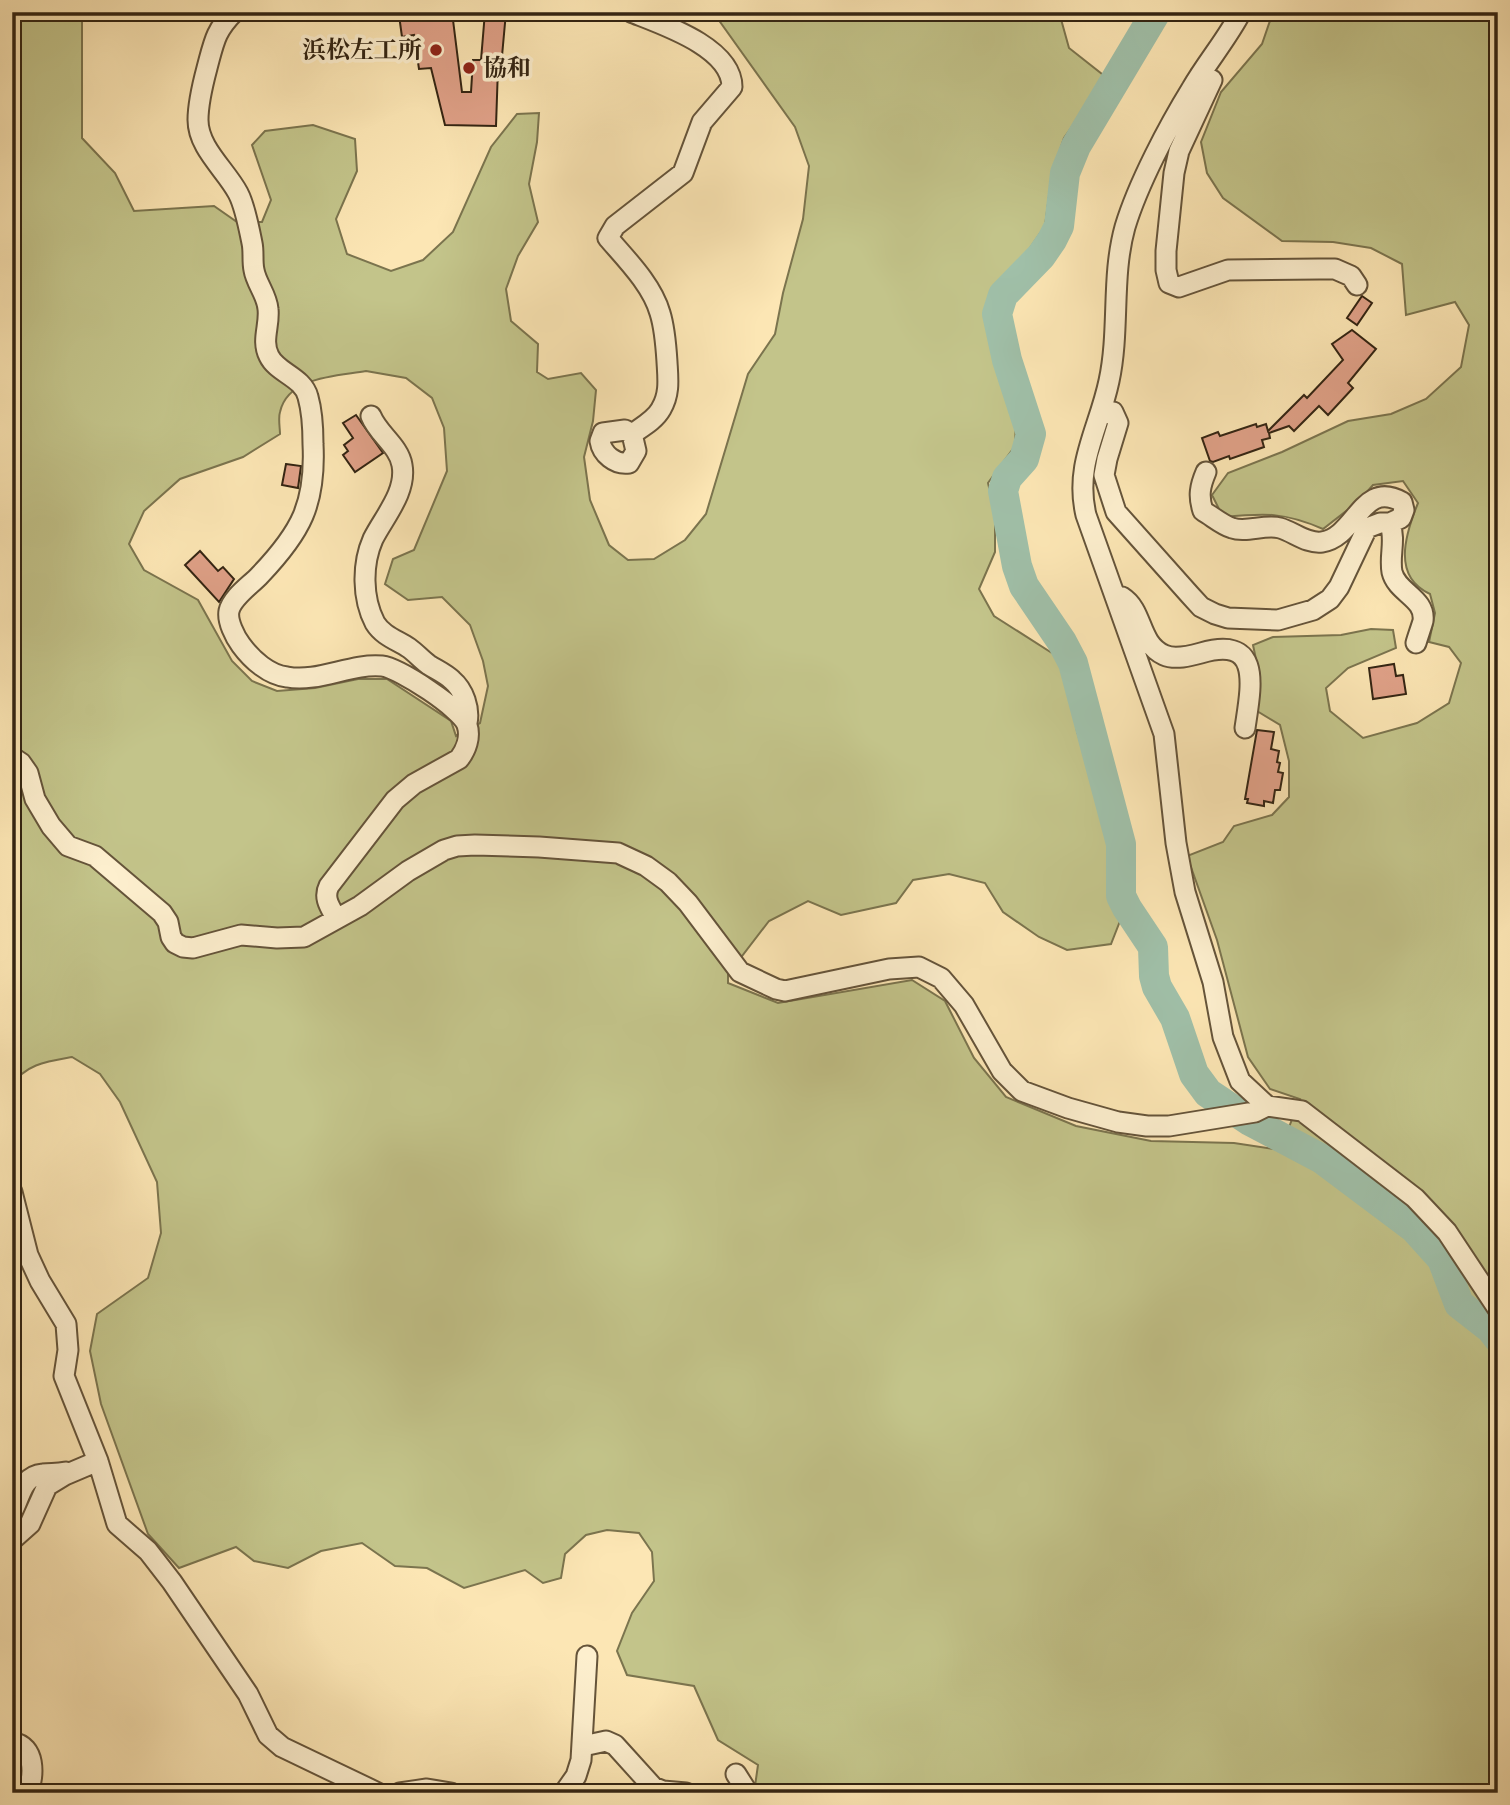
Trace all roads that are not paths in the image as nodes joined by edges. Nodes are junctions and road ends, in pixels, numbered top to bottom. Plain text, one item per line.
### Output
1 (234, 12) edge
2 (631, 12) edge
3 (1241, 12) edge
4 (1200, 75) junction
5 (1356, 285) dead end
6 (1101, 411) junction
7 (371, 416) dead end
8 (632, 434) dead end
9 (1206, 472) dead end
10 (1390, 523) junction
11 (1115, 598) junction
12 (1416, 643) dead end
13 (467, 723) junction
14 (1245, 728) dead end
15 (12, 757) edge
16 (336, 918) junction
17 (1267, 1106) junction
18 (12, 1192) edge
19 (1498, 1309) edge
20 (98, 1461) junction
21 (77, 1470) junction
22 (12, 1512) edge
23 (12, 1540) edge
24 (587, 1656) dead end
25 (12, 1742) edge
26 (583, 1746) junction
27 (736, 1774) dead end
28 (28, 1793) edge
29 (378, 1793) edge
30 (400, 1793) edge
31 (451, 1793) edge
32 (564, 1793) edge
33 (686, 1793) edge
34 (748, 1793) edge

1 - 13 street
2 - 8 street
3 - 4 street
4 - 5 street
4 - 6 street
6 - 10 street
6 - 11 street
7 - 13 street
9 - 10 street
10 - 12 street
11 - 14 street
11 - 17 street
13 - 16 street
15 - 16 street
16 - 17 street
17 - 19 street
18 - 20 street
20 - 21 street
20 - 29 street
21 - 22 street
21 - 23 street
24 - 26 street
25 - 28 street
26 - 32 street
26 - 33 street
27 - 34 street
30 - 31 street

